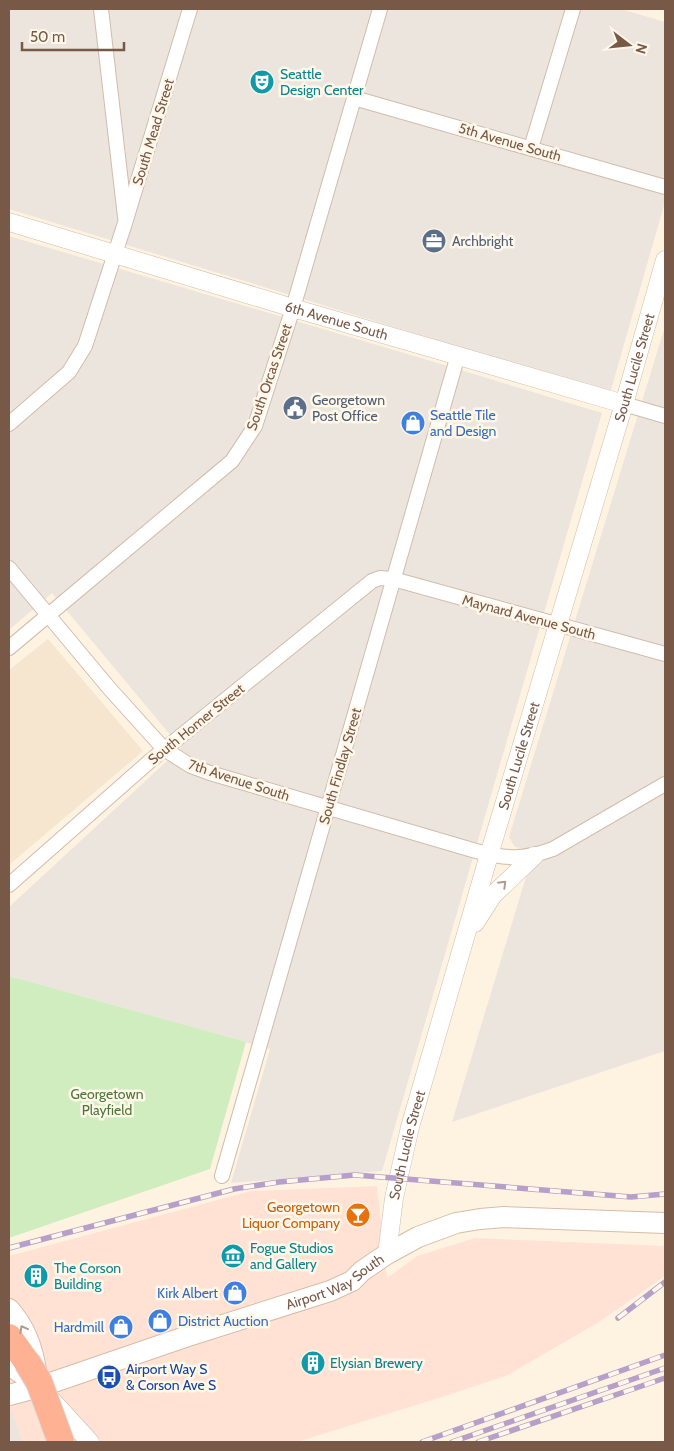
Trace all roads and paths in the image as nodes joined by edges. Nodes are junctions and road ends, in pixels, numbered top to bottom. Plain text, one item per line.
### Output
1 (102, 9) edge
2 (190, 9) edge
3 (380, 9) edge
4 (573, 9) edge
5 (354, 98) junction
6 (531, 148) junction
7 (665, 187) edge
8 (9, 222) edge
9 (126, 223) junction
10 (115, 254) junction
11 (665, 260) edge
12 (293, 308) junction
13 (458, 355) junction
14 (624, 404) junction
15 (665, 416) edge
16 (9, 424) edge
17 (9, 568) edge
18 (393, 579) junction
19 (48, 615) junction
20 (557, 624) junction
21 (9, 648) edge
22 (665, 654) edge
23 (164, 750) junction
24 (665, 784) edge
25 (328, 808) junction
26 (489, 855) junction
27 (534, 856) junction
28 (9, 885) edge
29 (460, 955) junction
30 (222, 1176) dead end
31 (665, 1223) edge
32 (387, 1254) junction
33 (9, 1309) edge
34 (9, 1337) edge
35 (18, 1361) edge
36 (39, 1387) junction
37 (9, 1395) edge
38 (45, 1442) edge
39 (60, 1442) edge
40 (90, 1442) edge

1 - 9 street
2 - 9 street, South Mead Street
3 - 5 street, South Orcas Street
4 - 6 street
5 - 6 street, 5th Avenue South
5 - 12 street, South Orcas Street
6 - 7 street, 5th Avenue South
8 - 10 street, 6th Avenue South
9 - 10 street, South Mead Street
10 - 12 street, 6th Avenue South
10 - 16 street, South Mead Street
11 - 14 street, South Lucile Street
12 - 13 street, 6th Avenue South
12 - 19 street, South Orcas Street
13 - 14 street, 6th Avenue South
13 - 18 street, South Findlay Street
14 - 15 street, 6th Avenue South
14 - 20 street, South Lucile Street
17 - 19 street, 7th Avenue South
18 - 20 street, Maynard Avenue South
18 - 23 street, South Homer Street
18 - 25 street, South Findlay Street
19 - 21 street, South Orcas Street
19 - 23 street, 7th Avenue South
20 - 22 street, Maynard Avenue South
20 - 26 street, South Lucile Street
23 - 25 street, 7th Avenue South
23 - 28 street, South Homer Street
24 - 27 street, 7th Avenue South
25 - 26 street, 7th Avenue South
25 - 30 street, South Findlay Street
26 - 27 street, 7th Avenue South
26 - 29 street, South Lucile Street
29 -> 27 street
29 - 32 street, South Lucile Street
31 - 32 main road, Airport Way South
32 - 36 main road, Airport Way South
36 -> 33 main road
34 - 35 highway
35 - 36 main road
35 - 38 highway, bridge
35 - 39 highway, bridge
36 - 37 main road, Airport Way South
36 - 40 street

